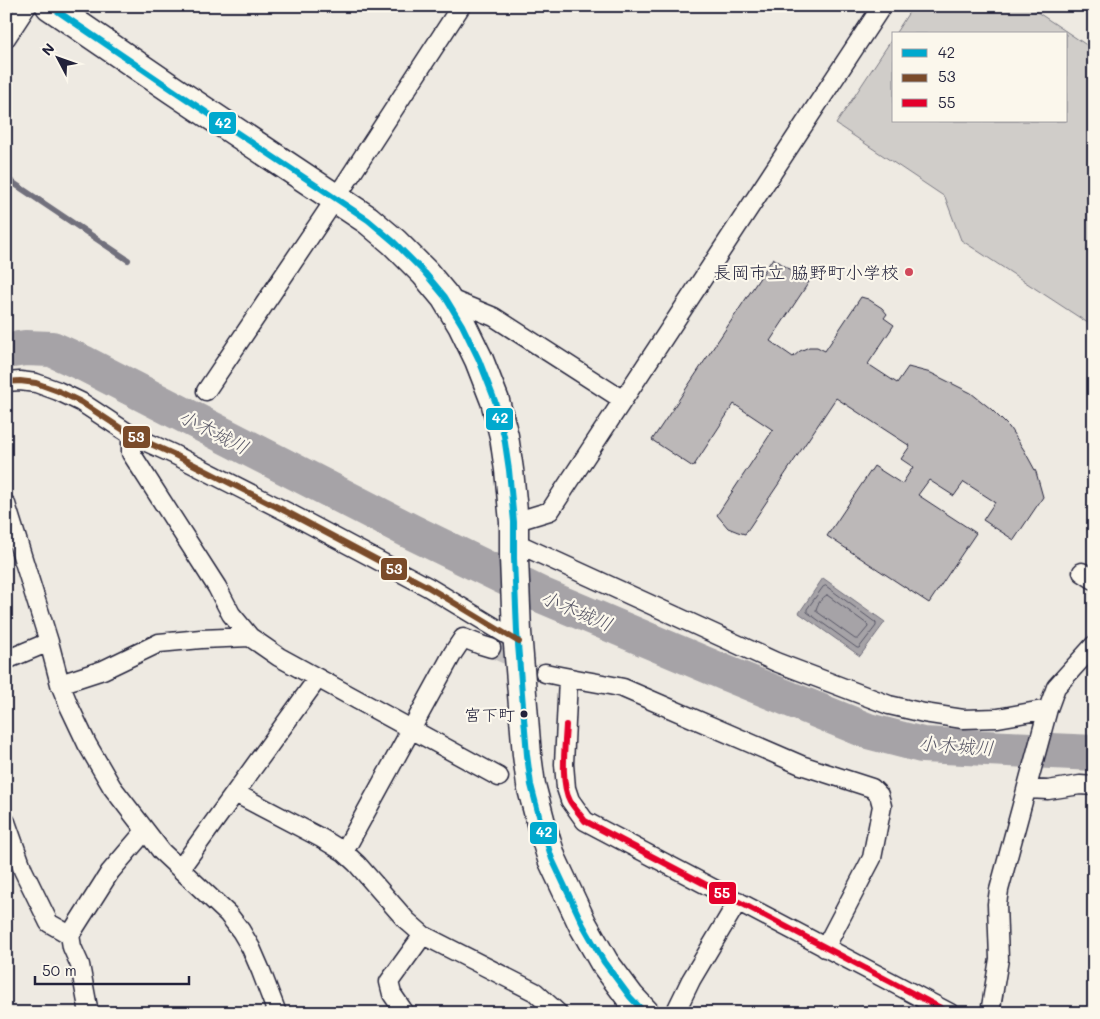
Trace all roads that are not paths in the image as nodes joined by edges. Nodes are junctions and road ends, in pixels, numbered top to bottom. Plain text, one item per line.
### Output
1 (27, 6) edge
2 (50, 6) edge
3 (461, 6) edge
4 (882, 6) edge
5 (6, 38) edge
6 (336, 198) junction
7 (445, 298) junction
8 (6, 382) edge
9 (206, 392) dead end
10 (623, 400) junction
11 (131, 435) junction
12 (6, 504) edge
13 (514, 541) junction
14 (250, 637) junction
15 (518, 637) junction
16 (49, 642) junction
17 (1094, 644) edge
18 (491, 648) tunnel mouth
19 (6, 660) edge
20 (545, 673) tunnel mouth
21 (318, 678) junction
22 (568, 679) junction
23 (60, 684) junction
24 (1048, 712) junction
25 (412, 729) junction
26 (499, 777) dead end
27 (1028, 786) junction
28 (1094, 786) edge
29 (235, 793) junction
30 (567, 820) dead end
31 (585, 821) junction
32 (6, 822) edge
33 (146, 831) junction
34 (344, 852) junction
35 (180, 869) junction
36 (738, 901) junction
37 (70, 935) junction
38 (423, 935) junction
39 (825, 948) junction
40 (89, 1013) edge
41 (277, 1013) edge
42 (405, 1013) edge
43 (558, 1013) edge
44 (646, 1013) edge
45 (675, 1013) edge
46 (950, 1013) edge
47 (990, 1013) edge

1 - 5 street
2 - 6 highway
3 - 6 street
4 - 10 street
6 - 7 highway
6 - 9 street
7 - 10 street
7 - 13 highway
8 - 11 street
10 - 13 street
11 - 14 street
11 - 15 street
12 - 16 street
13 - 15 highway
13 - 24 street
14 - 21 street
14 - 23 street
15 - 44 highway
16 - 19 street
16 - 23 street
17 - 24 street
18 - 25 street
20 - 22 street
21 - 25 street
21 - 29 street
22 - 31 street
22 - 39 street
23 - 33 street
24 - 27 street
25 - 26 street
25 - 34 street
27 - 28 street
27 - 47 street
29 - 34 street
29 - 35 street
30 - 31 street
31 - 36 street
32 - 37 street
33 - 35 street
33 - 37 street
34 - 38 street
35 - 41 street
36 - 39 street
36 - 45 street
37 - 40 street
38 - 42 street
38 - 43 street
39 - 46 street

